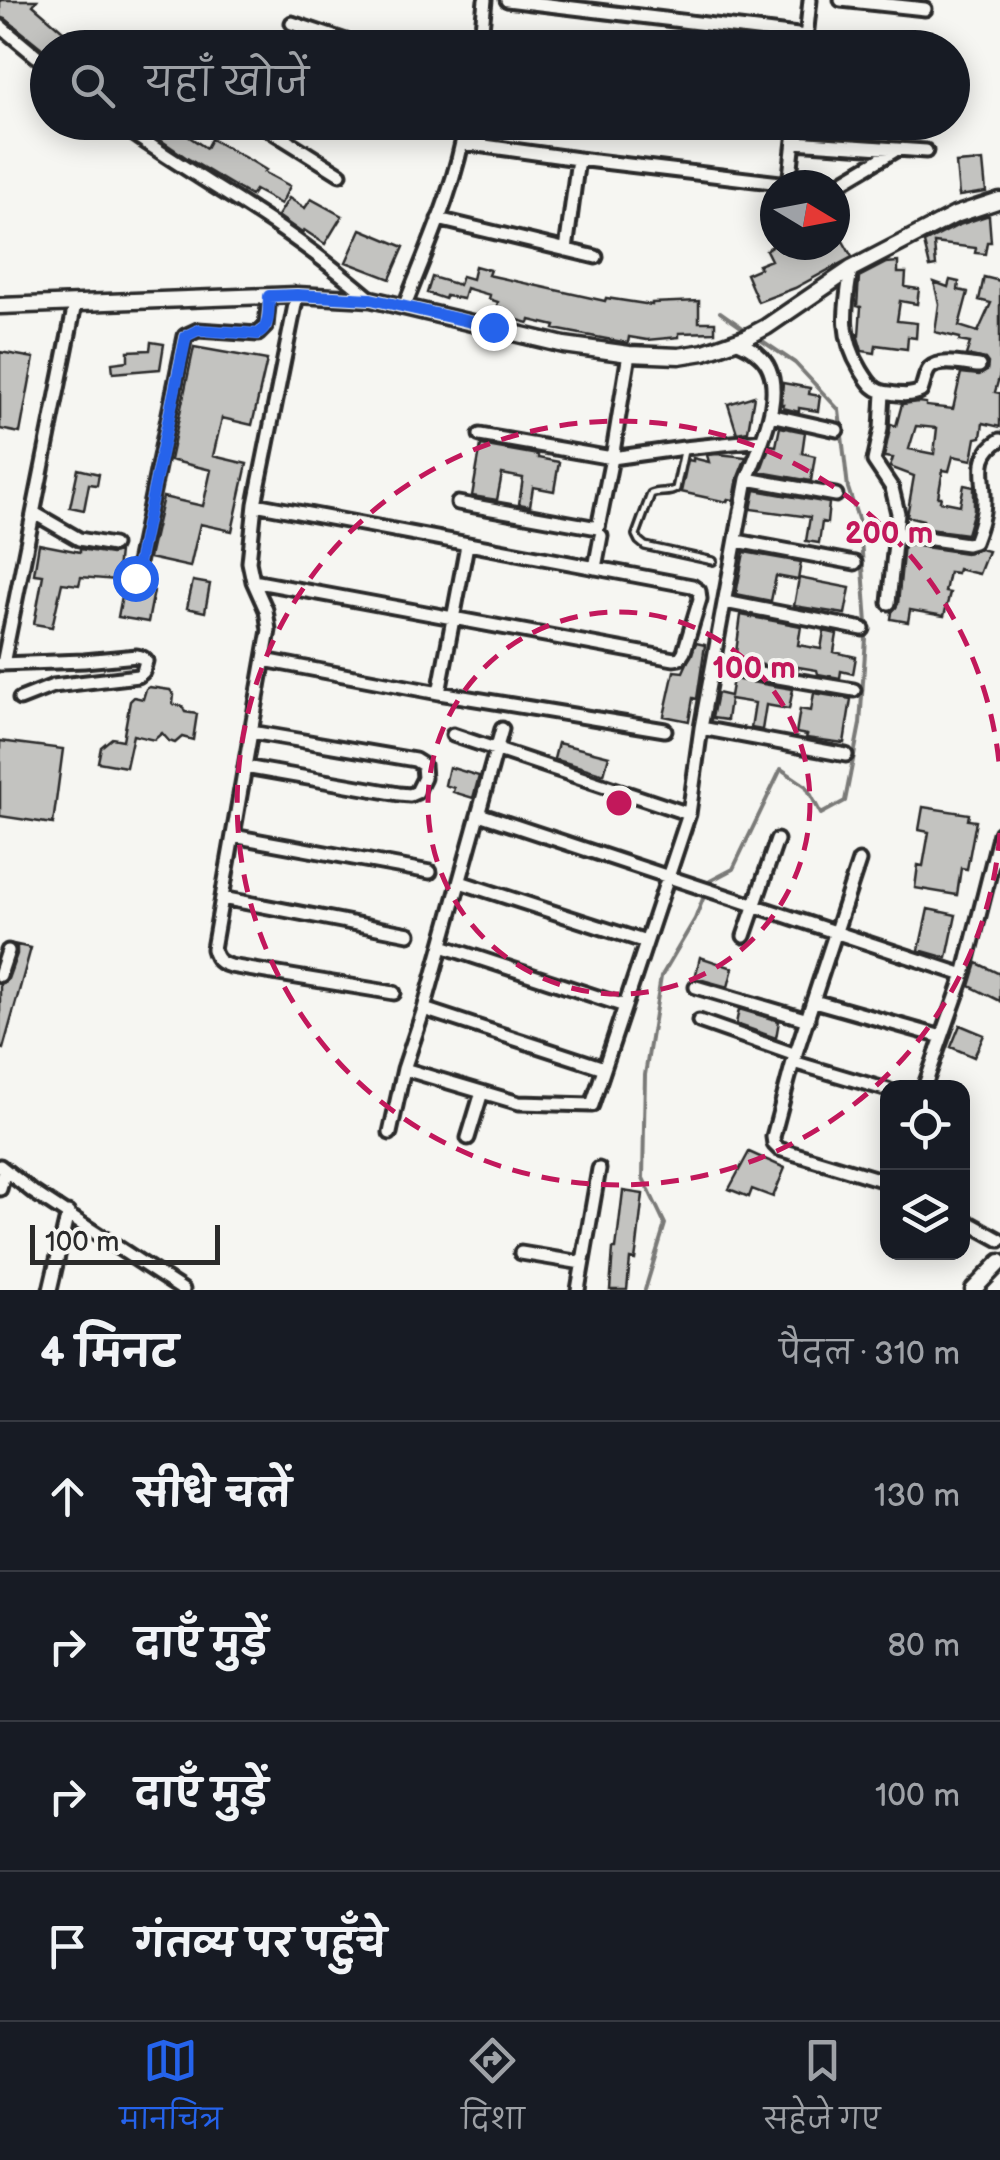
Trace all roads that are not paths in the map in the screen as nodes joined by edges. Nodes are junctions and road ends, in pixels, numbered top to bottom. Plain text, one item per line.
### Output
1 (485, 0) edge
2 (507, 0) edge
3 (810, 0) edge
4 (842, 0) edge
5 (925, 10) dead end
6 (292, 23) dead end
7 (0, 26) edge
8 (314, 30) edge
9 (482, 30) edge
10 (721, 30) edge
11 (807, 30) edge
12 (30, 51) edge
13 (145, 140) edge
14 (288, 140) edge
15 (463, 142) joint
16 (794, 142) joint
17 (894, 151) junction
18 (926, 152) dead end
19 (578, 159) junction
20 (791, 170) edge
21 (340, 174) dead end
22 (850, 177) edge
23 (760, 181) edge
24 (1000, 200) edge
25 (438, 220) junction
26 (566, 250) junction
27 (596, 256) dead end
28 (851, 269) junction
29 (297, 295) junction
30 (269, 296) junction
31 (371, 299) junction
32 (74, 304) junction
33 (0, 306) edge
34 (406, 306) junction
35 (743, 340) junction
36 (628, 354) junction
37 (980, 366) dead end
38 (883, 393) junction
39 (770, 414) junction
40 (837, 430) dead end
41 (480, 434) dead end
42 (762, 440) junction
43 (1000, 440) edge
44 (684, 448) junction
45 (612, 458) junction
46 (748, 479) junction
47 (836, 495) dead end
48 (458, 503) dead end
49 (255, 504) junction
50 (34, 513) junction
51 (897, 534) junction
52 (601, 536) dead end
53 (736, 542) junction
54 (113, 545) dead end
55 (467, 545) junction
56 (713, 561) dead end
57 (855, 563) dead end
58 (595, 568) junction
59 (135, 578) dead end
60 (253, 581) junction
61 (725, 602) junction
62 (890, 603) dead end
63 (453, 618) junction
64 (862, 628) dead end
65 (264, 660) junction
66 (1, 664) edge
67 (713, 666) junction
68 (854, 690) dead end
69 (439, 692) junction
70 (20, 699) dead end
71 (701, 728) junction
72 (502, 729) dead end
73 (665, 730) dead end
74 (251, 732) junction
75 (453, 734) dead end
76 (496, 750) junction
77 (846, 755) dead end
78 (245, 767) junction
79 (479, 814) junction
80 (688, 814) junction
81 (1000, 833) edge
82 (232, 836) junction
83 (777, 840) dead end
84 (858, 861) dead end
85 (430, 872) dead end
86 (668, 876) junction
87 (460, 882) junction
88 (222, 898) junction
89 (753, 905) junction
90 (835, 931) junction
91 (409, 934) dead end
92 (744, 936) dead end
93 (646, 942) junction
94 (442, 946) junction
95 (8, 951) dead end
96 (0, 975) edge
97 (964, 975) junction
98 (696, 987) dead end
99 (394, 993) dead end
100 (814, 1002) junction
101 (625, 1006) junction
102 (424, 1009) junction
103 (808, 1020) junction
104 (700, 1021) dead end
105 (942, 1037) junction
106 (795, 1059) junction
107 (604, 1068) junction
108 (404, 1069) junction
109 (927, 1080) edge
110 (880, 1087) edge
111 (482, 1092) junction
112 (390, 1132) dead end
113 (468, 1138) dead end
114 (2, 1168) edge
115 (598, 1169) dead end
116 (880, 1180) edge
117 (0, 1190) edge
118 (68, 1213) junction
119 (970, 1223) edge
120 (1000, 1240) edge
121 (520, 1253) dead end
122 (582, 1262) junction
123 (1000, 1262) edge
124 (50, 1290) edge
125 (183, 1290) edge
126 (578, 1290) edge
127 (973, 1290) edge

1 - 9 street
2 - 10 street
3 - 11 street
4 - 5 street
6 - 8 street
7 - 12 street
13 - 31 street
14 - 21 street
15 - 19 street
15 - 25 street
16 - 17 street
16 - 20 street
17 - 18 street
17 - 22 street
19 - 23 street
19 - 26 street
24 - 28 street
25 - 26 street
25 - 34 street
26 - 27 street
28 - 35 street
28 - 38 street
29 - 30 street
29 - 31 street
29 - 49 street
30 - 32 street
30 - 59 street
31 - 34 street
32 - 33 street
32 - 50 street
34 - 36 street
35 - 36 street
35 - 39 street
36 - 45 street
37 - 38 street
38 - 51 street
39 - 40 street
39 - 42 street
41 - 45 street
42 - 44 street
42 - 46 street
43 - 51 street
44 - 45 street
44 - 56 lane
45 - 48 street
46 - 47 street
46 - 53 street
49 - 55 street
49 - 60 street
50 - 54 street
50 - 66 street
51 - 62 street
52 - 58 street
53 - 57 street
53 - 61 street
55 - 58 street
55 - 63 street
58 - 63 street
60 - 63 street
60 - 65 street
61 - 64 street
61 - 67 street
63 - 69 street
65 - 69 street
65 - 74 street
66 - 70 street
67 - 68 street
67 - 71 street
69 - 73 street
71 - 77 street
71 - 80 street
72 - 76 street
74 - 78 street
74 - 78 street
75 - 76 street
76 - 79 street
76 - 80 street
78 - 82 street
79 - 86 street
79 - 87 street
80 - 86 street
81 - 97 street
82 - 85 street
82 - 88 street
83 - 89 street
84 - 90 street
86 - 89 street
86 - 93 street
87 - 93 street
87 - 94 street
88 - 91 street
88 - 99 street
89 - 90 street
89 - 92 street
90 - 97 street
90 - 100 street
93 - 101 street
94 - 101 street
94 - 102 street
95 - 96 street
97 - 105 street
98 - 103 street
100 - 103 street
100 - 105 street
101 - 107 street
102 - 107 street
102 - 108 street
103 - 106 street
104 - 106 street
105 - 109 street
106 - 110 street
106 - 116 street
107 - 111 street
108 - 111 street
108 - 112 street
111 - 113 street
114 - 117 street
114 - 118 street
115 - 122 street
118 - 124 street
118 - 125 street
119 - 120 street
121 - 122 street
122 - 126 street
123 - 127 street

